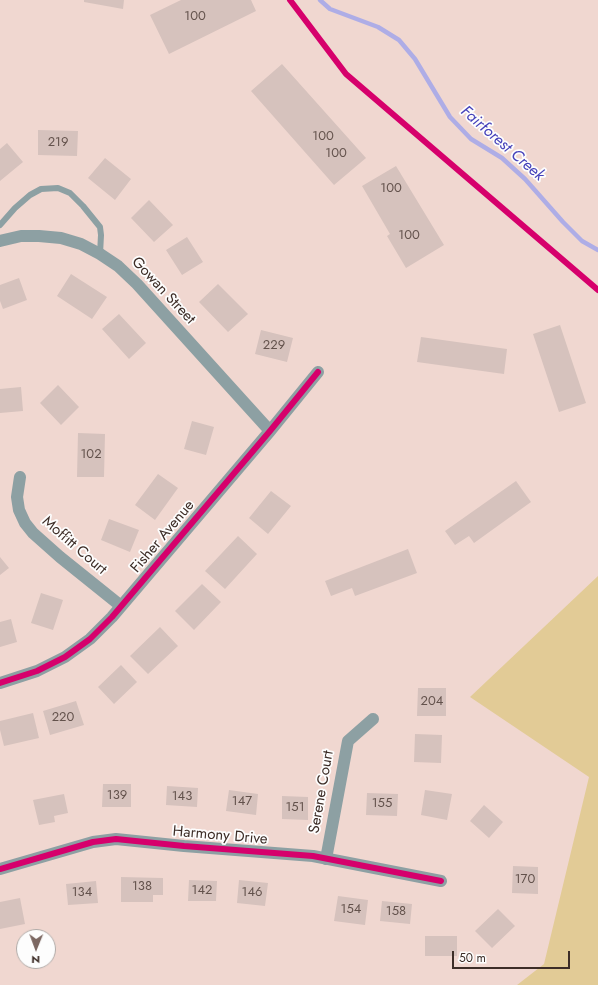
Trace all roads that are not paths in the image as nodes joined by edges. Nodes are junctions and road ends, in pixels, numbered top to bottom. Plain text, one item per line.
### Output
1 (0, 224) edge
2 (0, 241) edge
3 (100, 254) junction
4 (318, 372) dead end
5 (270, 430) junction
6 (20, 477) dead end
7 (121, 606) junction
8 (0, 683) edge
9 (373, 719) dead end
10 (326, 859) junction
11 (0, 869) edge
12 (441, 880) dead end

1 - 3 lane
2 - 3 street, Gowan Street
3 - 5 street, Gowan Street
4 - 5 street, Fisher Avenue
5 - 7 street, Fisher Avenue
6 - 7 street, Moffitt Court
7 - 8 street, Fisher Avenue
9 - 10 street, Serene Court
10 - 11 street, Harmony Drive
10 - 12 street, Harmony Drive

